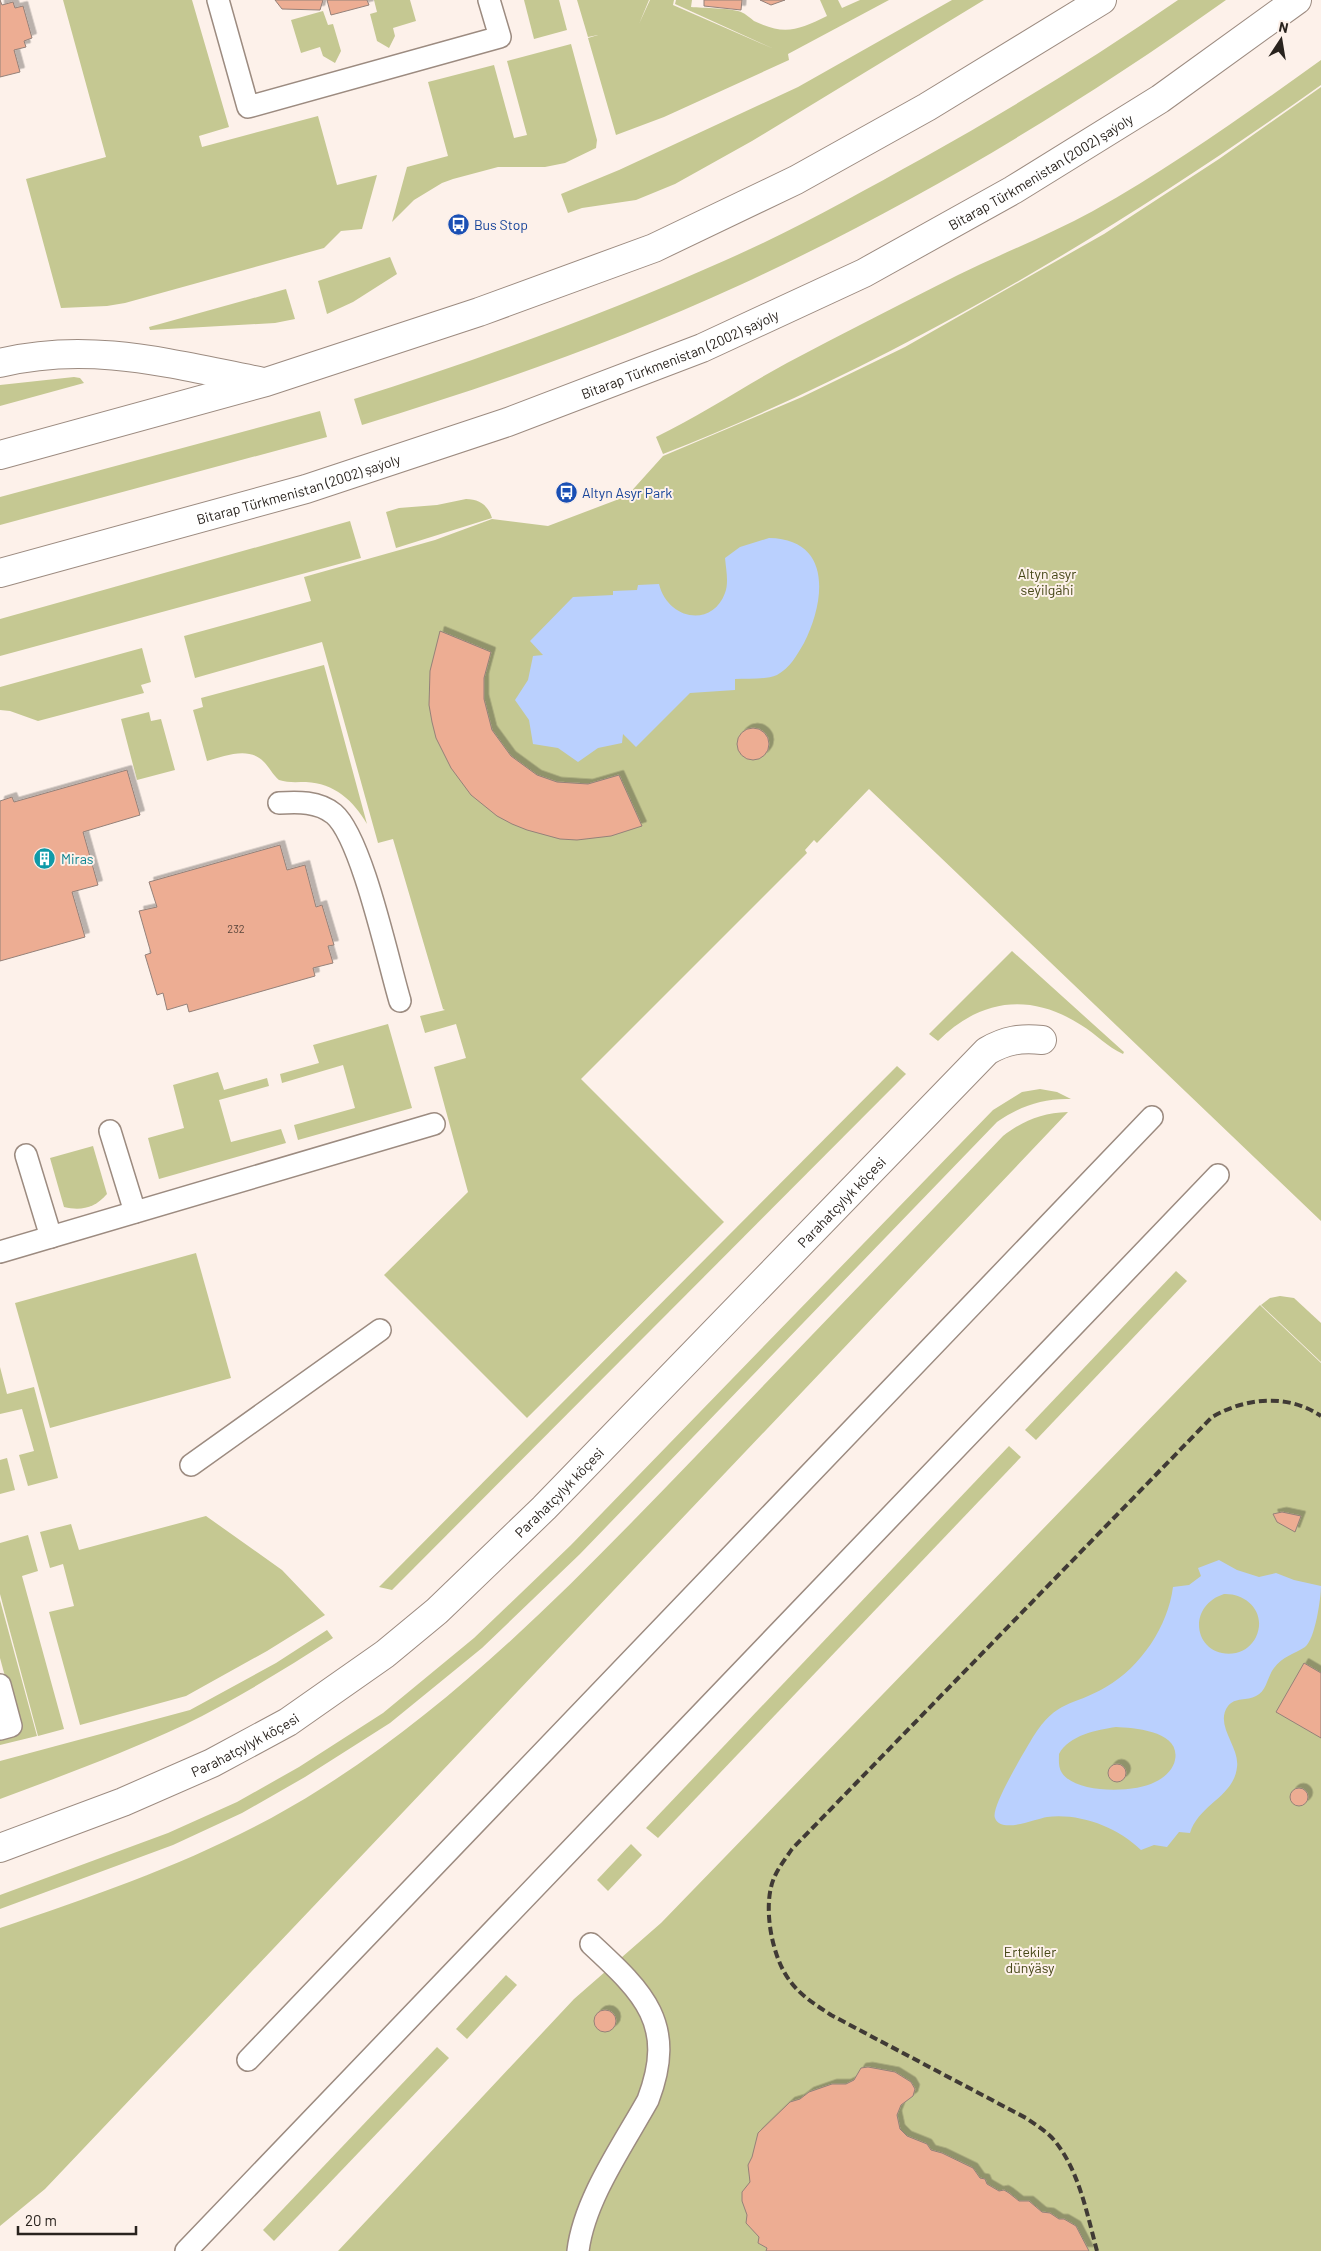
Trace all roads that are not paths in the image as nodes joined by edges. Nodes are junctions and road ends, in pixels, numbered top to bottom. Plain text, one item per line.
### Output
1 (218, 0) edge
2 (489, 0) edge
3 (1102, 0) edge
4 (1297, 0) edge
5 (0, 362) edge
6 (266, 382) junction
7 (0, 455) edge
8 (0, 573) edge
9 (279, 803) dead end
10 (400, 1001) dead end
11 (1042, 1040) dead end
12 (1152, 1118) dead end
13 (434, 1124) dead end
14 (110, 1131) dead end
15 (26, 1156) dead end
16 (1218, 1175) dead end
17 (135, 1212) junction
18 (51, 1237) junction
19 (0, 1252) edge
20 (380, 1330) dead end
21 (191, 1465) dead end
22 (0, 1686) edge
23 (0, 1729) edge
24 (0, 1848) edge
25 (591, 1944) dead end
26 (248, 2060) dead end
27 (186, 2251) edge
28 (578, 2251) edge

1 - 2 lane
3 - 6 main road
4 - 8 main road, Bitarap Türkmenistan (2002) şaýoly
5 - 6 main road
6 - 7 main road
9 - 10 lane
11 - 24 main road, Parahatçylyk köçesi
12 - 26 lane
13 - 17 lane
14 - 17 lane
15 - 18 lane
16 - 27 lane
17 - 18 lane
18 - 19 lane
20 - 21 lane
22 - 23 lane
25 - 28 lane

